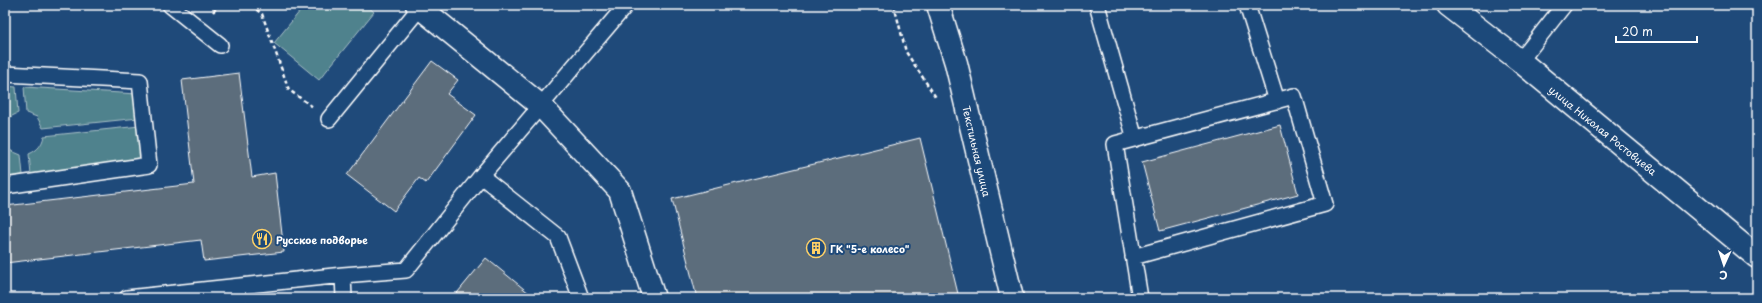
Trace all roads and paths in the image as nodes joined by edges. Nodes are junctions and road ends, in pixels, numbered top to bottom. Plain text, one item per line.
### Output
1 (170, 5) edge
2 (251, 5) edge
3 (626, 5) edge
4 (894, 5) edge
5 (938, 5) edge
6 (1097, 5) edge
7 (1247, 5) edge
8 (1448, 5) edge
9 (1564, 5) edge
10 (420, 6) edge
11 (220, 45) dead end
12 (1520, 61) junction
13 (5, 74) edge
14 (1277, 100) junction
15 (541, 106) junction
16 (939, 107) dead end
17 (329, 119) joint
18 (1134, 139) junction
19 (481, 176) junction
20 (5, 186) edge
21 (1757, 256) edge
22 (1134, 257) junction
23 (343, 275) junction
24 (196, 294) edge
25 (127, 298) edge
26 (344, 298) edge
27 (581, 298) edge
28 (654, 298) edge
29 (1012, 298) edge
30 (1140, 298) edge

1 - 11 lane
2 - 17 path
3 - 15 lane
4 - 16 path
5 - 29 street, Текстильная улица
6 - 18 lane
7 - 14 lane
8 - 12 street, улица Николая Ростовцева
9 - 12 lane
10 - 15 street
10 - 17 lane
12 - 21 street, улица Николая Ростовцева
13 - 20 lane
14 - 18 lane
14 - 22 lane
15 - 19 lane
15 - 28 street
18 - 22 lane
19 - 23 lane
19 - 27 lane
22 - 30 lane
23 - 24 lane
23 - 26 lane
24 - 25 lane

